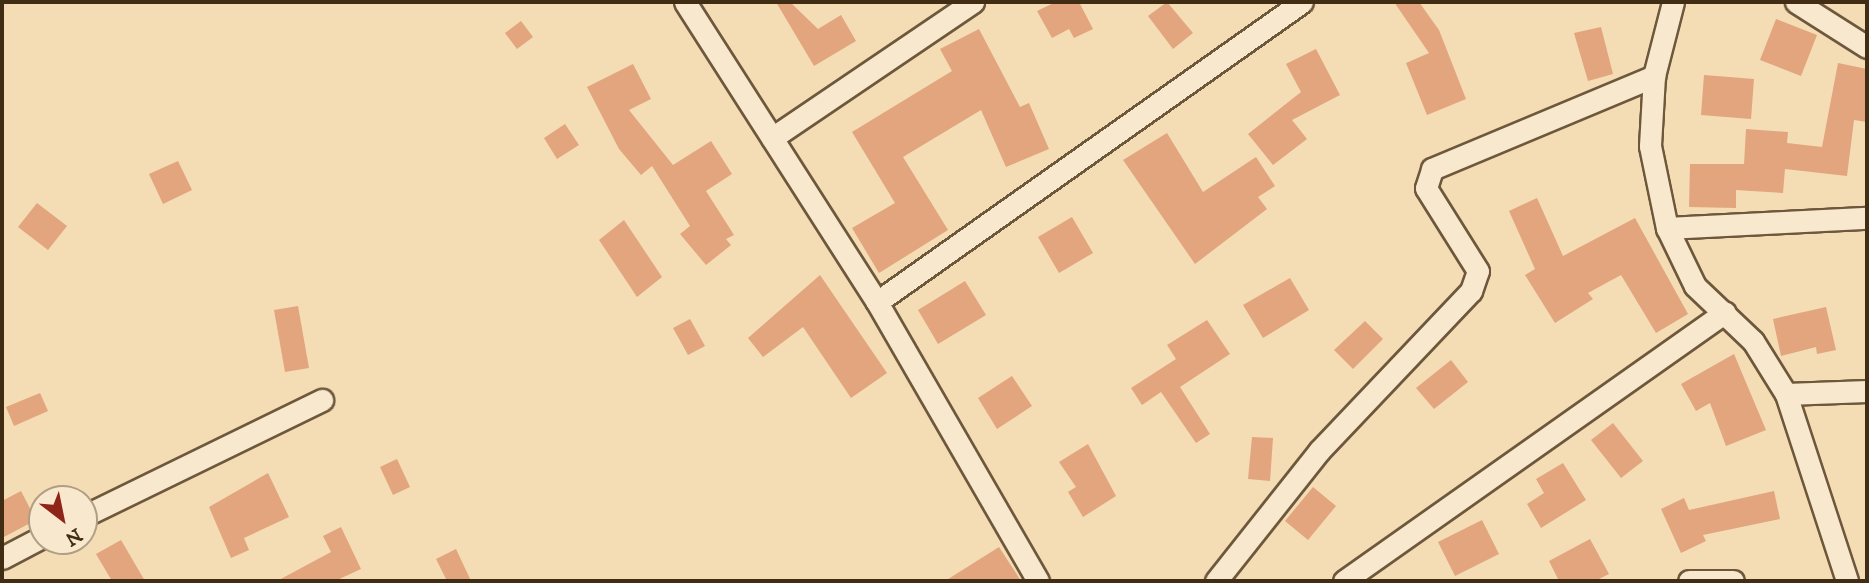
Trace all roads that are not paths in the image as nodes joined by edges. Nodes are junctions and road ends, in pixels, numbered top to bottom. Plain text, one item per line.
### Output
1 (685, 2) edge
2 (973, 2) edge
3 (1302, 2) edge
4 (1673, 2) edge
5 (1796, 2) edge
6 (1867, 47) edge
7 (1654, 75) junction
8 (772, 138) junction
9 (1867, 218) edge
10 (1667, 228) junction
11 (877, 302) junction
12 (1725, 312) junction
13 (1867, 391) edge
14 (1786, 394) junction
15 (322, 400) dead end
16 (98, 509) edge
17 (28, 544) edge
18 (2, 558) edge
19 (1842, 580) edge
20 (1038, 581) edge
21 (1216, 581) edge
22 (1344, 581) edge
23 (1689, 581) edge
24 (1733, 581) edge

1 - 8 street
2 - 8 street
3 - 11 street
4 - 7 street
5 - 6 street
7 - 10 street
7 - 21 street
8 - 11 street
9 - 10 street
10 - 12 street
11 - 20 street
12 - 14 street
12 - 22 street
13 - 14 street
14 - 19 street
15 - 16 street
17 - 18 street
23 - 24 street

